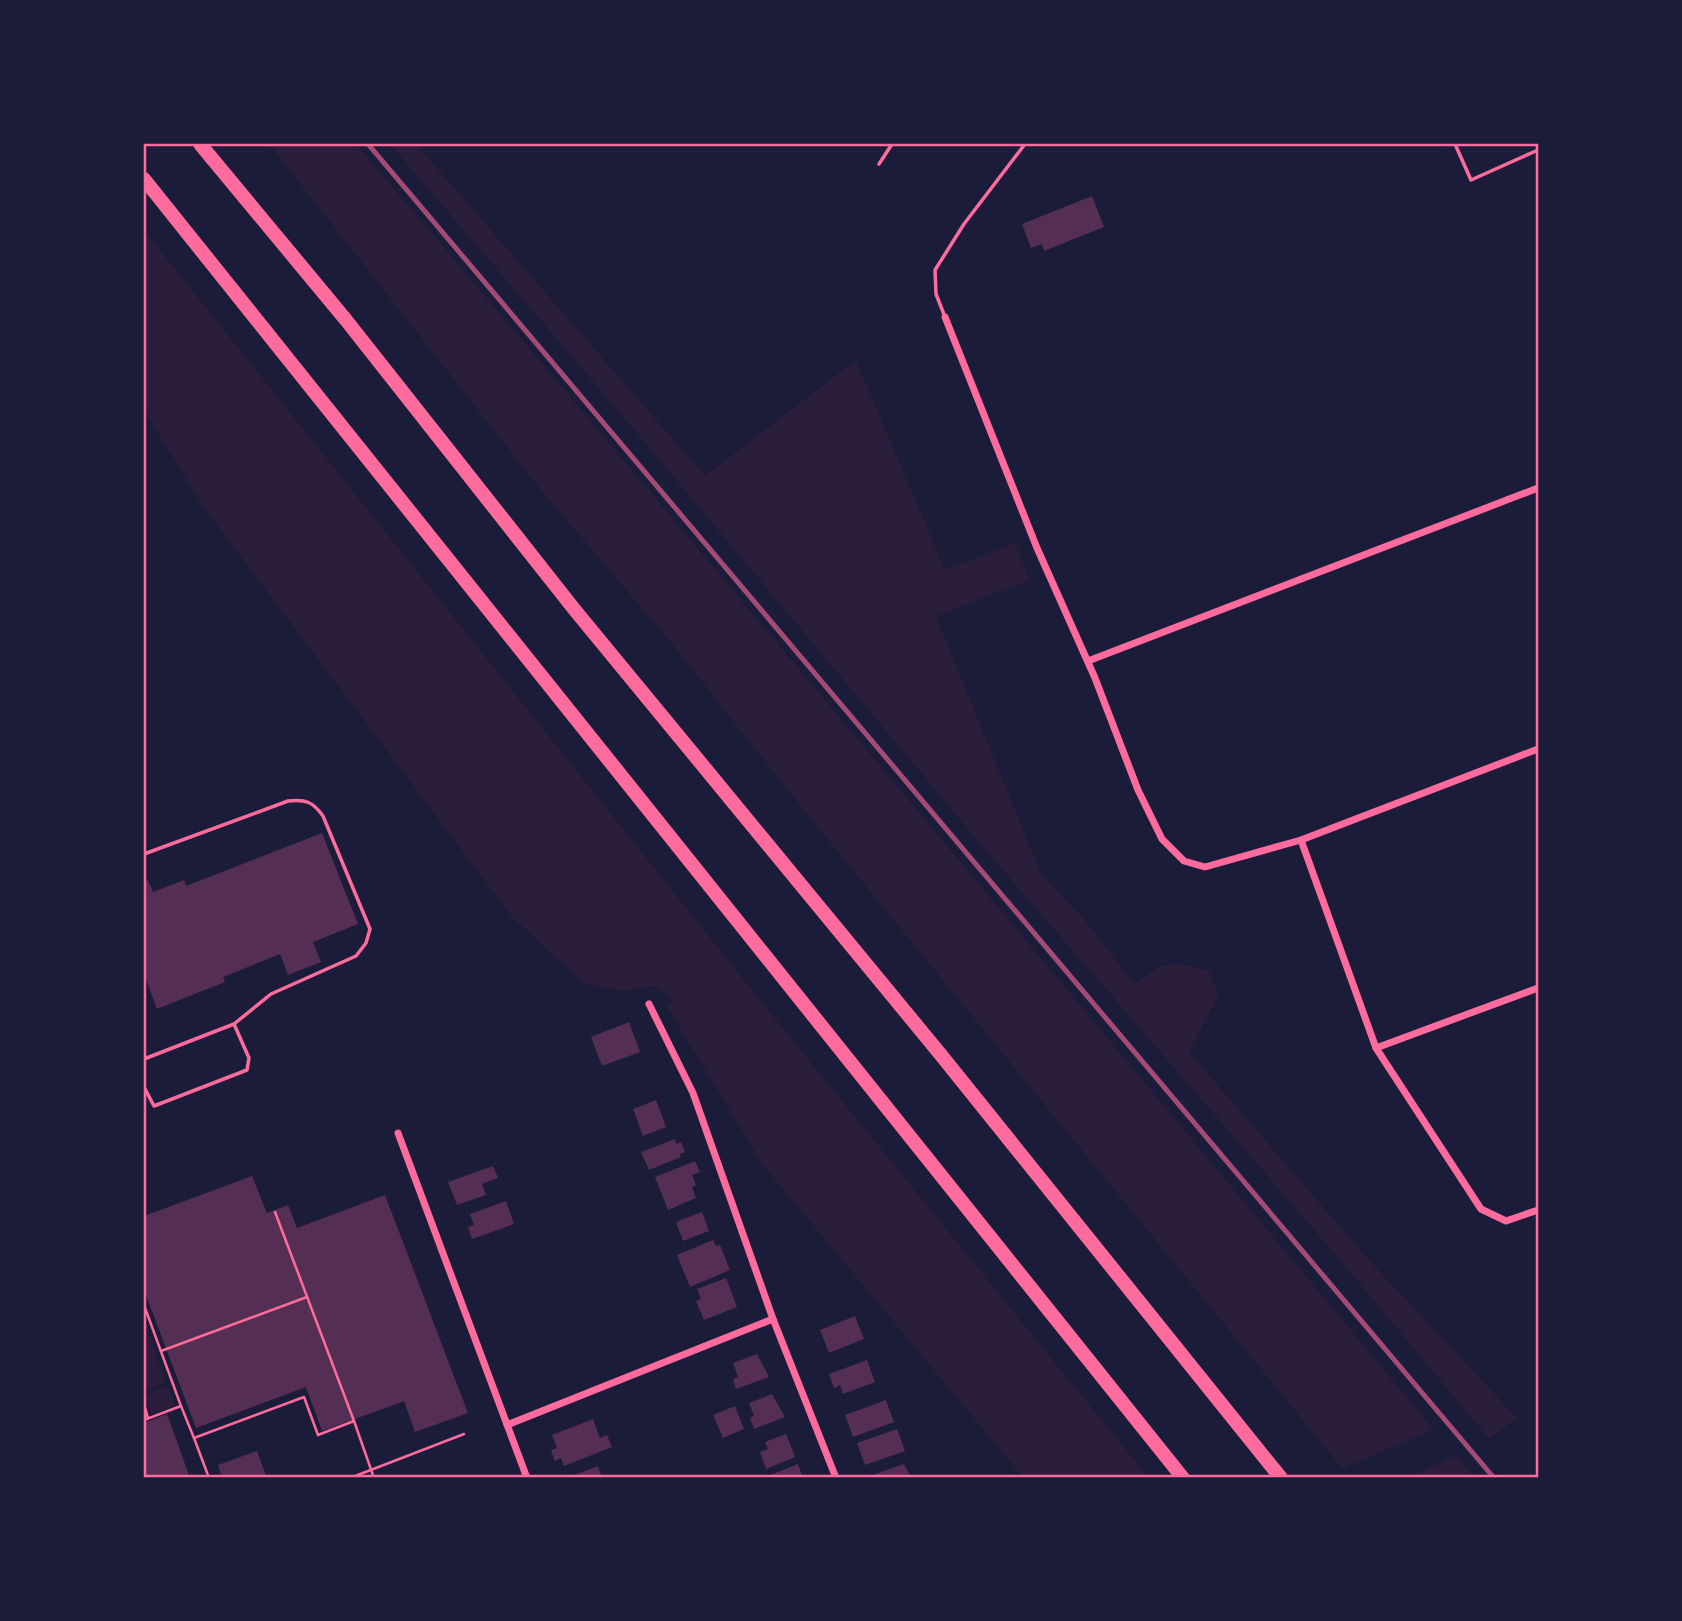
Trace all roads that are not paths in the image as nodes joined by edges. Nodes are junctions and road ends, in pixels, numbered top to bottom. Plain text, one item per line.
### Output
1 (200, 144) edge
2 (892, 144) edge
3 (1025, 144) edge
4 (1455, 144) edge
5 (1538, 150) edge
6 (879, 164) dead end
7 (144, 179) edge
8 (945, 317) joint
9 (1538, 488) edge
10 (1088, 661) junction
11 (1538, 749) edge
12 (1300, 840) junction
13 (144, 854) edge
14 (1538, 988) edge
15 (649, 1004) dead end
16 (234, 1024) junction
17 (1376, 1048) junction
18 (144, 1059) edge
19 (144, 1087) edge
20 (398, 1133) dead end
21 (1538, 1210) edge
22 (773, 1319) junction
23 (507, 1425) junction
24 (527, 1478) edge
25 (836, 1478) edge
26 (1183, 1478) edge
27 (1281, 1478) edge

1 - 27 highway
2 - 6 lane
3 - 8 lane
4 - 5 lane
7 - 26 highway
8 - 10 street
9 - 10 street
10 - 12 street
11 - 12 street
12 - 17 street
13 - 16 lane
14 - 17 street
15 - 22 street
16 - 18 lane
16 - 19 lane
17 - 21 street
20 - 23 street
22 - 23 street
22 - 25 street
23 - 24 street

